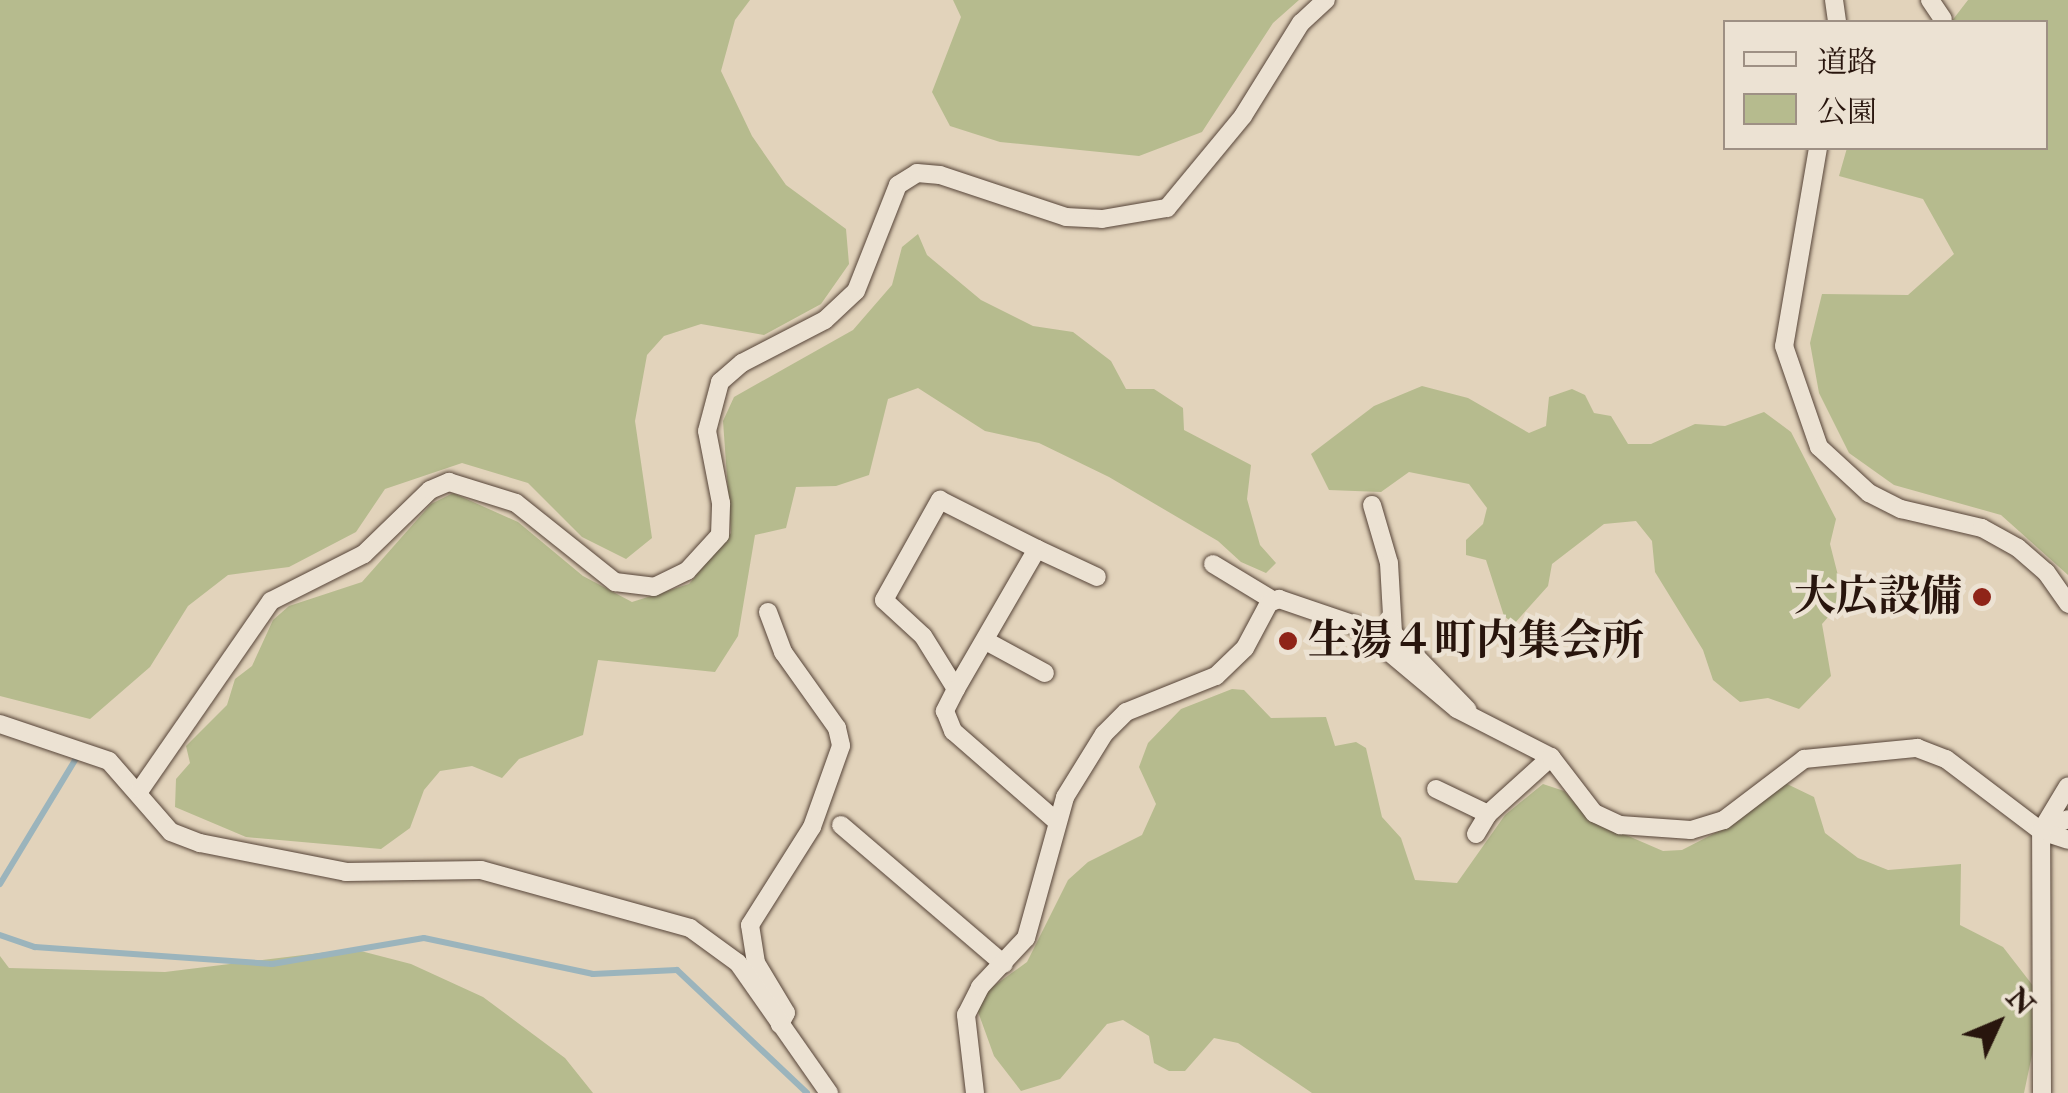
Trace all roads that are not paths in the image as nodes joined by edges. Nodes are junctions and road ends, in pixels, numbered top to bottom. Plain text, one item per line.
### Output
1 (1326, 0) edge
2 (1930, 0) edge
3 (1943, 19) dead end
4 (1818, 150) edge
5 (1372, 505) dead end
6 (1037, 549) junction
7 (1213, 564) dead end
8 (1097, 578) dead end
9 (1274, 601) junction
10 (2068, 604) edge
11 (768, 612) dead end
12 (986, 640) junction
13 (1045, 673) dead end
14 (956, 689) junction
15 (1472, 718) junction
16 (0, 724) edge
17 (1551, 757) junction
18 (2068, 786) edge
19 (1436, 789) dead end
20 (140, 790) junction
21 (1488, 814) junction
22 (1055, 820) junction
23 (2068, 820) edge
24 (841, 825) dead end
25 (2041, 830) junction
26 (1476, 834) dead end
27 (2068, 840) edge
28 (1004, 964) junction
29 (780, 1024) junction
30 (828, 1093) edge
31 (975, 1093) edge
32 (2042, 1093) edge

1 - 20 street
2 - 3 street
4 - 10 street
5 - 15 street
6 - 8 street
6 - 12 street
6 - 14 street
7 - 9 street
9 - 15 street
9 - 22 street
11 - 29 street
12 - 13 street
12 - 14 street
14 - 22 street
15 - 17 street
16 - 20 street
17 - 21 street
17 - 25 street
18 - 25 street
19 - 21 street
20 - 29 street
21 - 26 street
22 - 28 street
23 - 25 street
24 - 28 street
25 - 27 street
25 - 32 street
28 - 31 street
29 - 30 street

